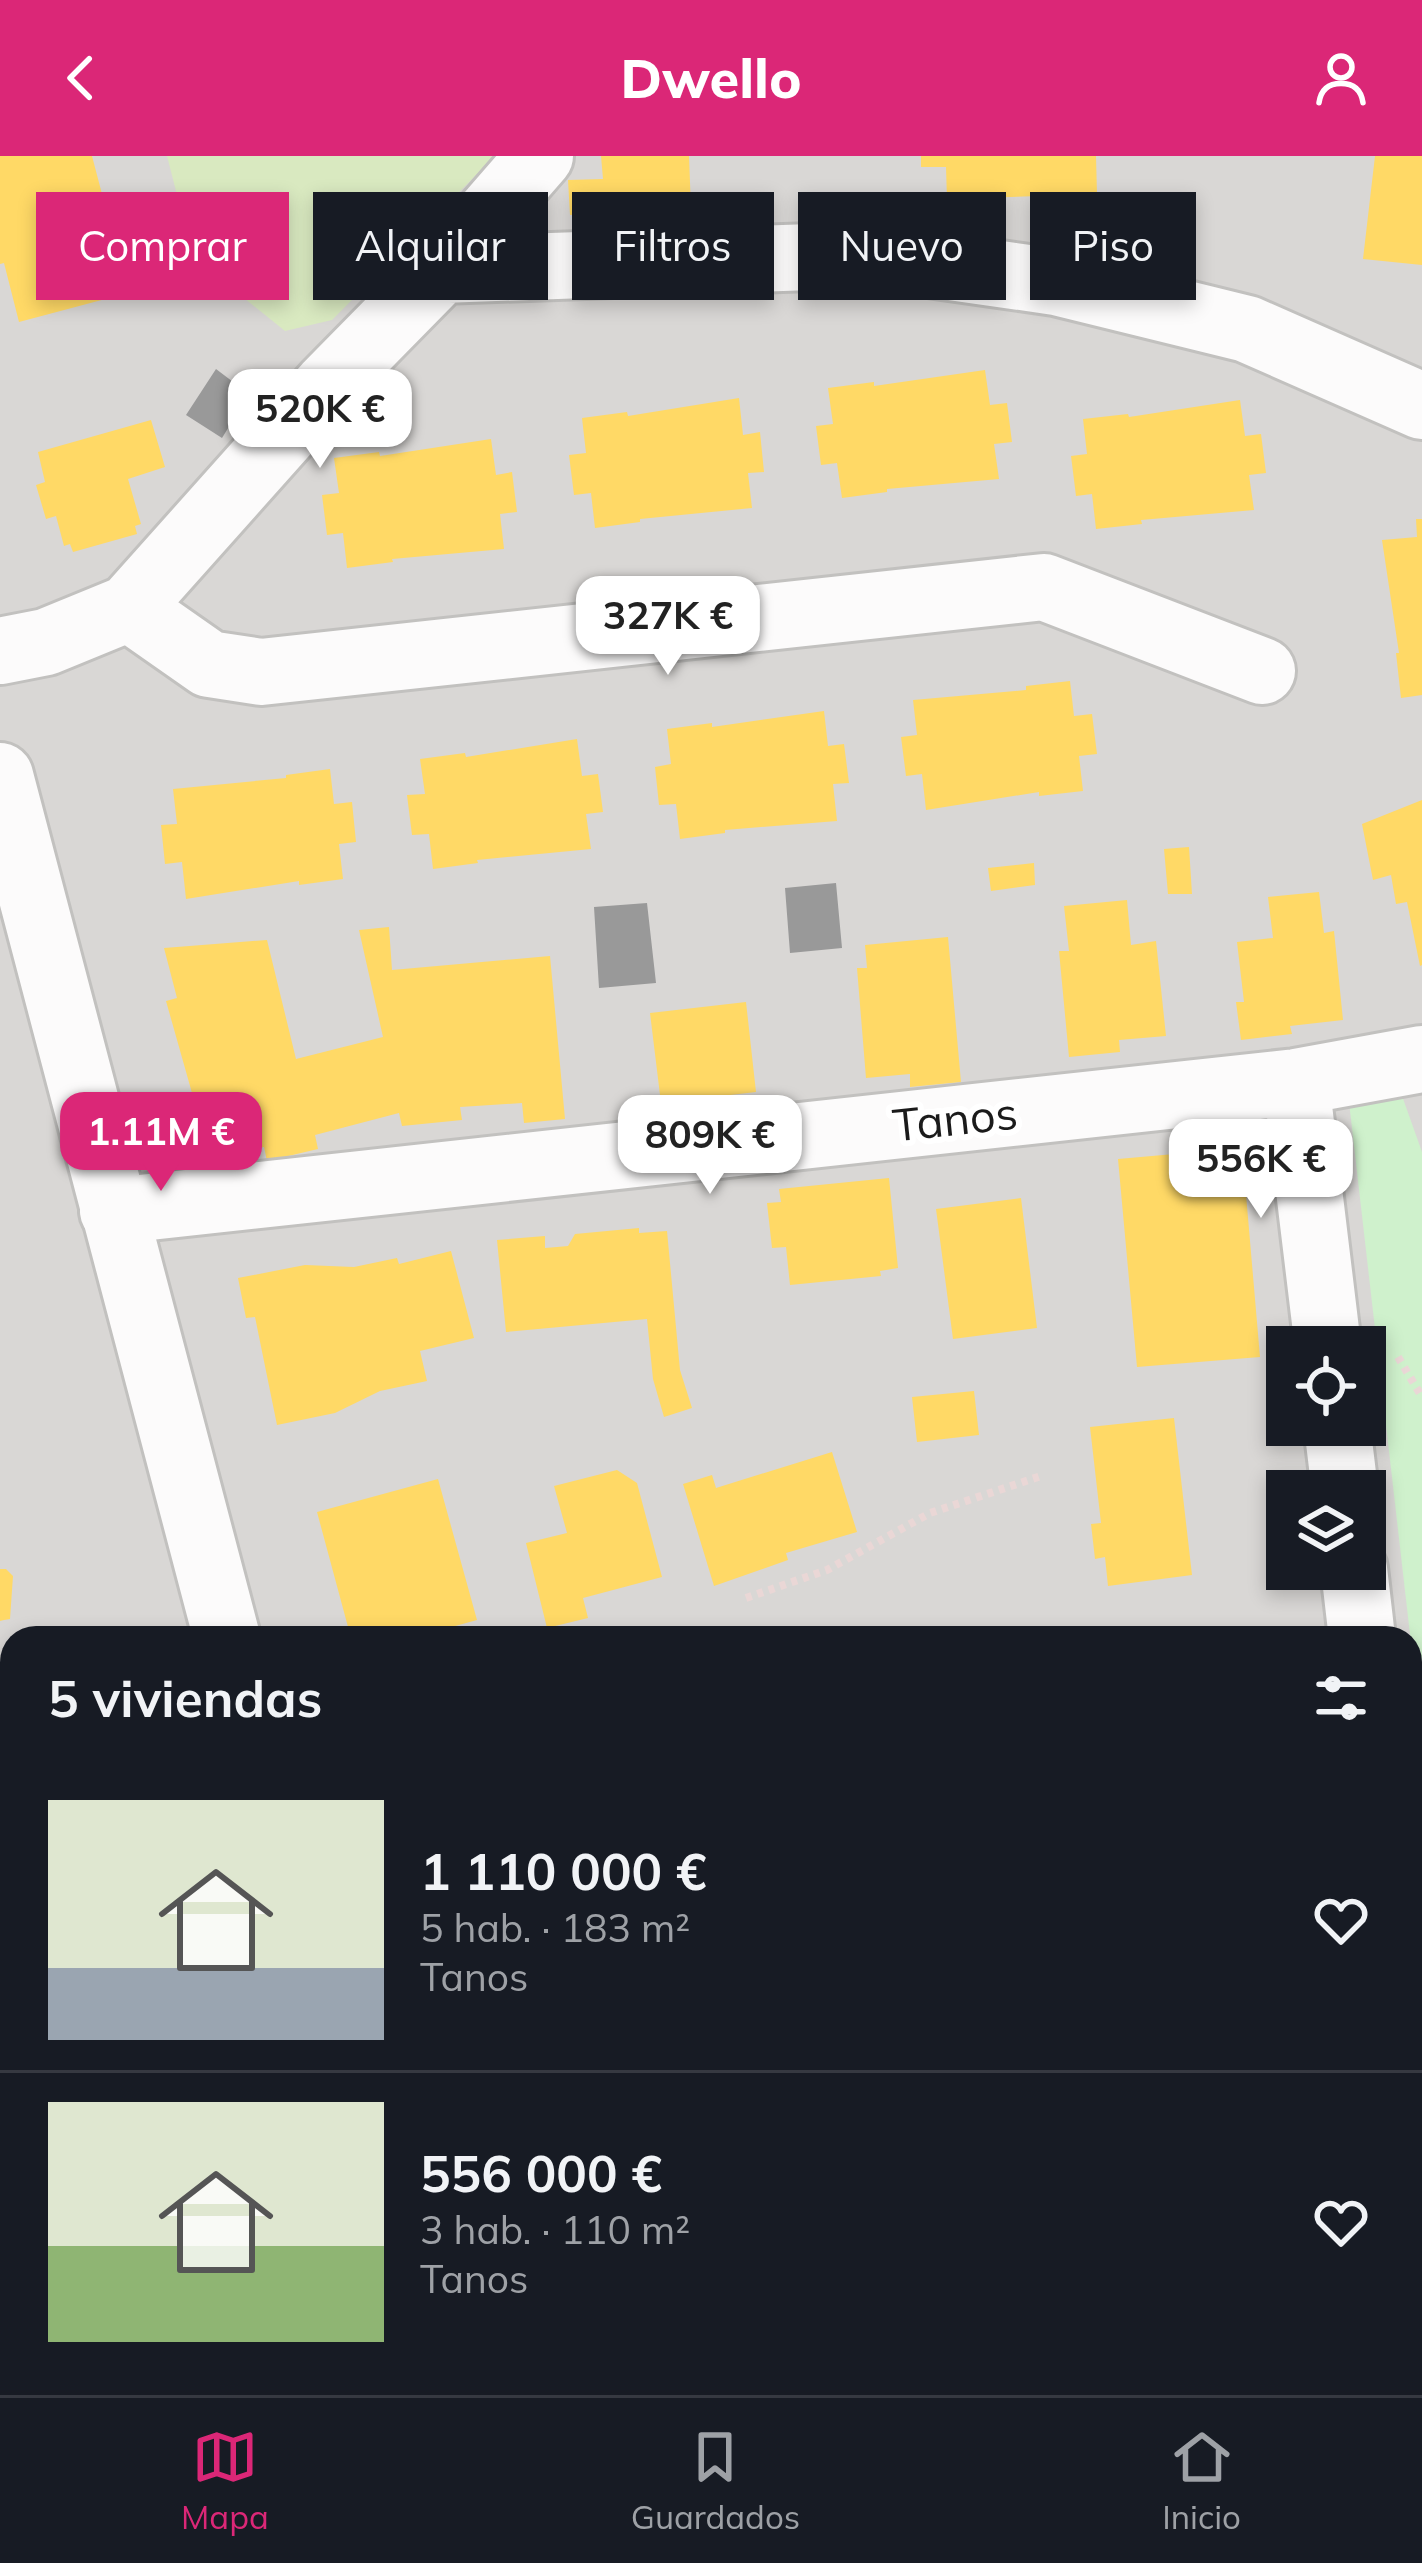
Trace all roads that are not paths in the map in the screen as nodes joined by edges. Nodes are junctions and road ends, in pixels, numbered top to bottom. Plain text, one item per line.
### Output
1 (540, 156) edge
2 (508, 192) edge
3 (548, 265) edge
4 (411, 300) edge
5 (1422, 406) edge
6 (129, 608) junction
7 (0, 651) edge
8 (1262, 671) dead end
9 (0, 776) edge
10 (1422, 1059) edge
11 (1296, 1082) junction
12 (113, 1211) junction
13 (1325, 1326) edge
14 (1356, 1590) edge
15 (224, 1626) edge
16 (1361, 1626) edge

1 - 2 street
3 - 5 street
4 - 6 street
6 - 7 street
6 - 8 street
9 - 12 street
10 - 11 street, Tanos
11 - 12 street, Tanos
11 - 13 street
12 - 15 street
14 - 16 street

